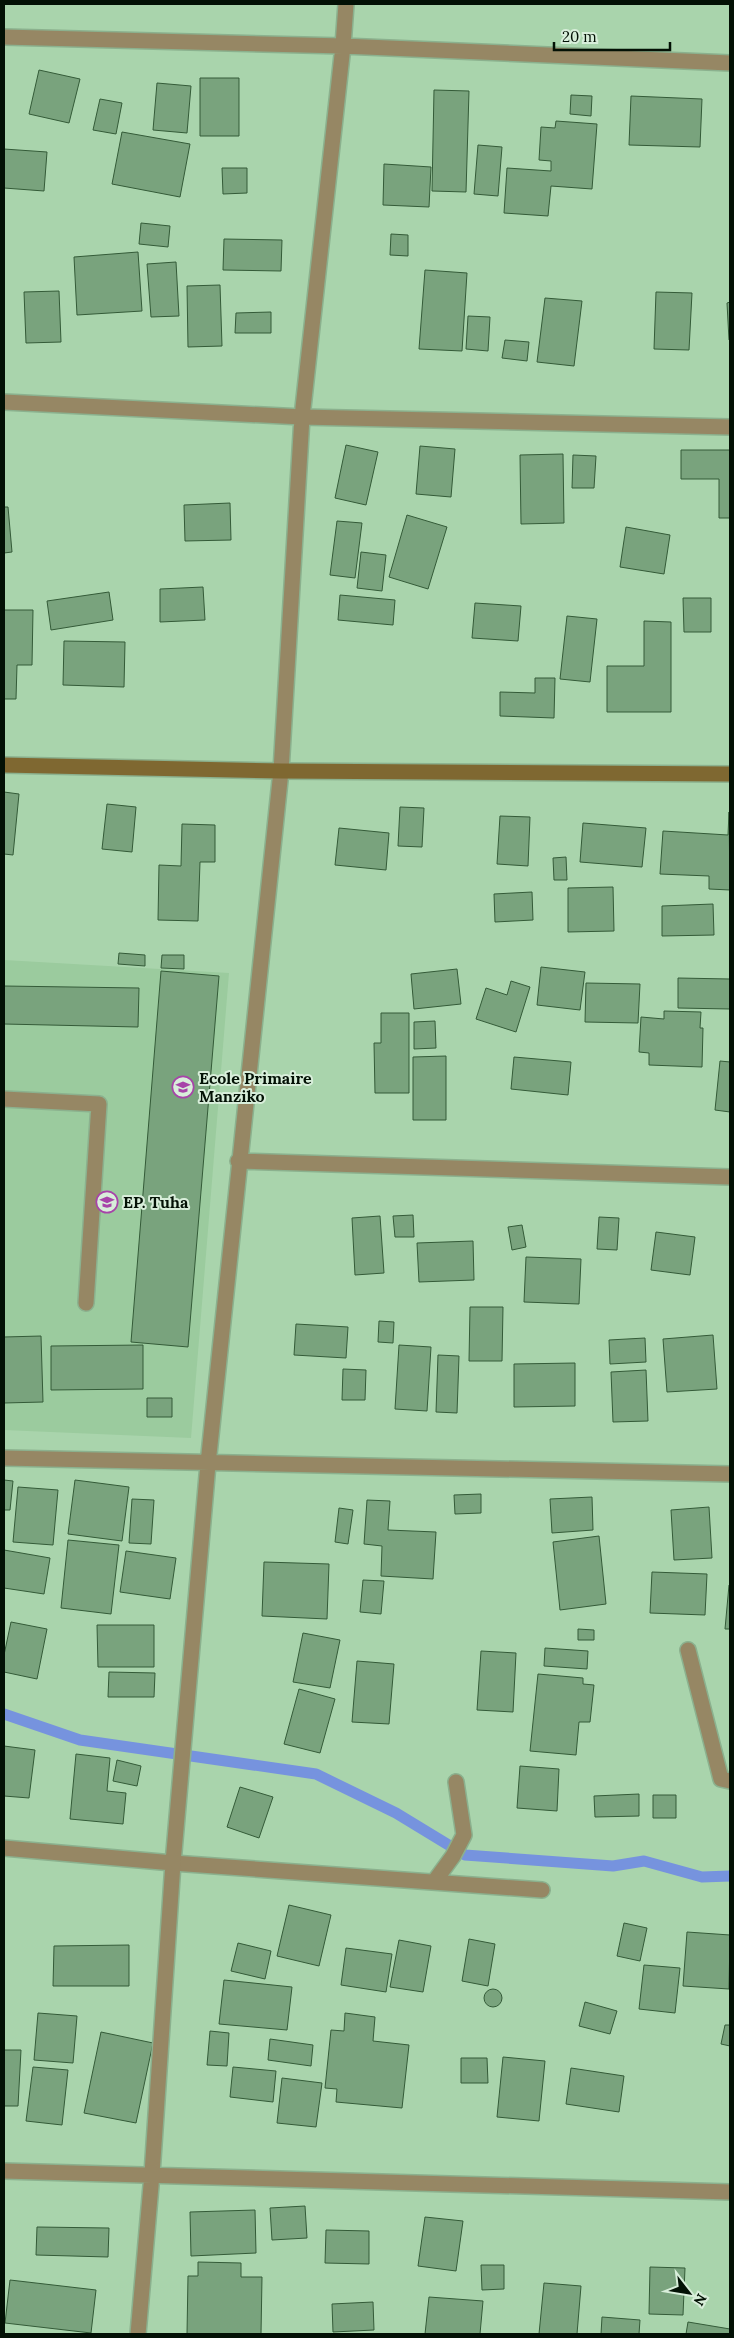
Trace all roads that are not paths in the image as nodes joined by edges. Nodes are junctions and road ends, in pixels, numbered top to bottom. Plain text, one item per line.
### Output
1 (346, 4) edge
2 (4, 37) edge
3 (343, 46) junction
4 (730, 63) edge
5 (4, 402) edge
6 (302, 417) junction
7 (730, 427) edge
8 (4, 765) edge
9 (281, 770) junction
10 (730, 774) edge
11 (4, 1099) edge
12 (238, 1161) junction
13 (730, 1177) edge
14 (86, 1303) dead end
15 (4, 1458) edge
16 (208, 1464) junction
17 (730, 1474) edge
18 (688, 1650) dead end
19 (730, 1781) edge
20 (456, 1782) dead end
21 (4, 1848) edge
22 (173, 1863) junction
23 (434, 1882) junction
24 (542, 1890) dead end
25 (4, 2171) edge
26 (152, 2174) junction
27 (730, 2192) edge
28 (138, 2334) edge

1 - 3 street
2 - 3 street
3 - 4 street
3 - 6 street
5 - 6 street
6 - 7 street
6 - 9 street
8 - 9 street
9 - 10 street
9 - 12 street
11 - 14 street
12 - 13 street
12 - 16 street
15 - 16 street
16 - 17 street
16 - 22 street
18 - 19 street
20 - 23 street
21 - 22 street
22 - 23 street
22 - 26 street
23 - 24 street
25 - 26 street
26 - 27 street
26 - 28 street

